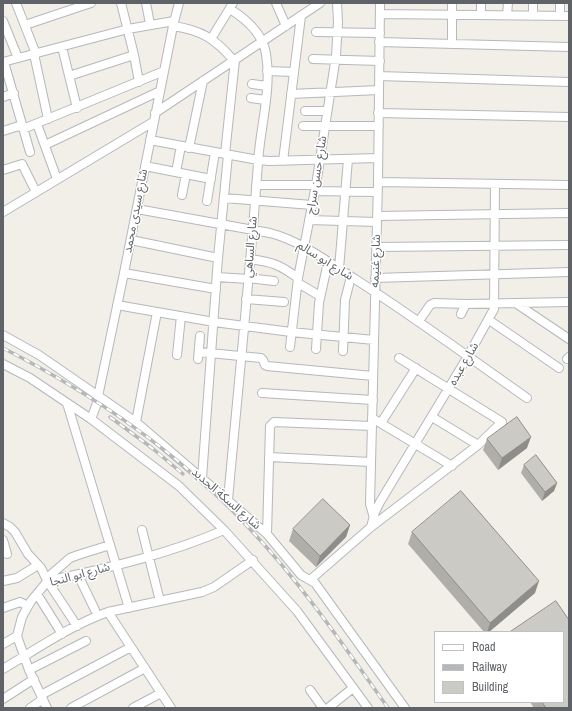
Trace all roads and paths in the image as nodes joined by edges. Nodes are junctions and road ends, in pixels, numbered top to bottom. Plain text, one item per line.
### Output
1 (16, 3) edge
2 (91, 3) edge
3 (121, 3) edge
4 (146, 3) edge
5 (179, 3) edge
6 (276, 3) edge
7 (337, 3) edge
8 (380, 3) edge
9 (452, 3) edge
10 (481, 3) edge
11 (508, 3) edge
12 (534, 3) edge
13 (560, 3) edge
14 (317, 4) edge
15 (231, 6) edge
16 (380, 14) junction
17 (452, 15) junction
18 (481, 15) junction
19 (507, 15) junction
20 (301, 16) junction
21 (533, 16) junction
22 (560, 16) junction
23 (569, 16) edge
24 (3, 21) edge
25 (174, 23) junction
26 (150, 24) junction
27 (25, 25) junction
28 (286, 26) junction
29 (128, 29) junction
30 (316, 32) dead end
31 (338, 32) junction
32 (380, 33) junction
33 (211, 38) junction
34 (262, 42) junction
35 (379, 42) junction
36 (452, 44) junction
37 (62, 46) junction
38 (569, 47) edge
39 (35, 54) junction
40 (134, 55) junction
41 (18, 58) junction
42 (313, 59) dead end
43 (335, 59) junction
44 (234, 60) junction
45 (380, 61) junction
46 (4, 62) edge
47 (164, 71) junction
48 (267, 71) junction
49 (294, 72) junction
50 (69, 76) junction
51 (379, 76) junction
52 (203, 81) junction
53 (139, 82) junction
54 (569, 82) edge
55 (252, 84) dead end
56 (267, 86) junction
57 (379, 90) junction
58 (160, 91) junction
59 (330, 92) junction
60 (14, 93) junction
61 (291, 94) junction
62 (3, 97) edge
63 (251, 98) dead end
64 (265, 100) junction
65 (77, 108) junction
66 (305, 111) dead end
67 (327, 111) junction
68 (155, 113) junction
69 (378, 113) junction
70 (569, 117) edge
71 (48, 119) junction
72 (153, 122) junction
73 (38, 124) junction
74 (303, 126) dead end
75 (325, 126) junction
76 (378, 126) junction
77 (23, 127) junction
78 (3, 131) edge
79 (150, 140) junction
80 (45, 145) junction
81 (185, 147) junction
82 (30, 152) dead end
83 (215, 152) junction
84 (226, 154) junction
85 (348, 158) junction
86 (378, 158) junction
87 (258, 160) junction
88 (319, 160) junction
89 (283, 161) junction
90 (145, 166) junction
91 (3, 170) edge
92 (176, 172) junction
93 (186, 174) junction
94 (57, 179) junction
95 (211, 179) junction
96 (378, 182) junction
97 (495, 184) junction
98 (256, 185) junction
99 (569, 185) edge
100 (315, 188) junction
101 (36, 192) junction
102 (346, 192) junction
103 (377, 192) junction
104 (182, 195) dead end
105 (224, 198) junction
106 (255, 200) junction
107 (207, 201) dead end
108 (312, 205) junction
109 (137, 209) junction
110 (3, 212) edge
111 (569, 213) edge
112 (495, 214) junction
113 (377, 219) junction
114 (309, 220) junction
115 (343, 221) junction
116 (221, 224) junction
117 (253, 230) junction
118 (131, 240) junction
119 (495, 245) junction
120 (569, 245) edge
121 (376, 247) junction
122 (304, 248) junction
123 (218, 258) junction
124 (250, 259) junction
125 (328, 262) junction
126 (339, 269) junction
127 (569, 272) edge
128 (124, 273) junction
129 (495, 274) junction
130 (217, 277) junction
131 (351, 277) junction
132 (248, 278) junction
133 (376, 278) junction
134 (298, 280) junction
135 (274, 281) dead end
136 (216, 289) junction
137 (374, 292) junction
138 (320, 296) junction
139 (246, 299) junction
140 (284, 302) dead end
141 (569, 302) edge
142 (495, 303) junction
143 (466, 304) junction
144 (517, 304) junction
145 (118, 305) junction
146 (157, 312) junction
147 (461, 314) dead end
148 (181, 316) junction
149 (489, 320) junction
150 (419, 321) junction
151 (214, 322) junction
152 (244, 326) junction
153 (291, 332) junction
154 (3, 335) edge
155 (317, 335) junction
156 (200, 336) dead end
157 (568, 336) edge
158 (344, 337) junction
159 (374, 340) junction
160 (290, 347) dead end
161 (316, 349) dead end
162 (343, 351) dead end
163 (211, 354) junction
164 (177, 355) dead end
165 (241, 356) junction
166 (468, 356) junction
167 (399, 358) dead end
168 (3, 364) edge
169 (416, 368) junction
170 (559, 368) dead end
171 (373, 376) junction
172 (449, 389) junction
173 (262, 393) dead end
174 (98, 395) junction
175 (527, 398) dead end
176 (373, 400) junction
177 (67, 403) junction
178 (432, 417) junction
179 (91, 419) junction
180 (136, 422) junction
181 (372, 422) junction
182 (381, 423) junction
183 (416, 444) junction
184 (478, 445) junction
185 (269, 457) junction
186 (371, 462) junction
187 (452, 466) junction
188 (202, 478) junction
189 (228, 500) junction
190 (374, 518) junction
191 (3, 523) edge
192 (371, 526) junction
193 (142, 530) dead end
194 (224, 530) junction
195 (267, 534) junction
196 (3, 540) edge
197 (110, 545) junction
198 (7, 554) dead end
199 (148, 556) junction
200 (253, 560) junction
201 (38, 565) junction
202 (116, 565) junction
203 (78, 575) junction
204 (48, 580) junction
205 (310, 580) junction
206 (3, 581) edge
207 (37, 594) junction
208 (160, 602) junction
209 (28, 606) junction
210 (3, 608) edge
211 (129, 608) junction
212 (95, 610) dead end
213 (108, 612) junction
214 (77, 626) junction
215 (62, 634) junction
216 (17, 636) junction
217 (86, 641) dead end
218 (3, 644) edge
219 (131, 647) junction
220 (24, 657) junction
221 (145, 668) junction
222 (3, 669) edge
223 (29, 670) junction
224 (34, 680) junction
225 (354, 688) junction
226 (310, 690) dead end
227 (161, 693) junction
228 (42, 697) junction
229 (3, 699) edge
230 (30, 708) edge
231 (47, 708) edge
232 (71, 708) edge
233 (133, 708) edge
234 (171, 708) edge
235 (323, 708) edge
236 (328, 708) edge
237 (368, 708) edge
238 (405, 708) edge

1 - 27 street
2 - 27 street
3 - 29 street
4 - 26 street
5 - 25 street, شارع سيدى محمد
6 - 28 street
7 - 31 street, شارع حسن سراج
8 - 16 street, شارع غنيمه
9 - 17 street
10 - 18 street
11 - 19 street
12 - 21 street
13 - 22 street
14 - 20 street
15 - 33 street
15 - 34 street, شارع الساهي
16 - 17 street
16 - 32 street, شارع غنيمه
17 - 18 street
17 - 36 street
18 - 19 street
19 - 21 street
20 - 28 street
20 - 49 street
21 - 22 street
22 - 23 street
24 - 41 street
25 - 26 street
25 - 33 street
25 - 47 street, شارع سيدى محمد
26 - 29 street
27 - 39 street
28 - 34 street
29 - 37 street
29 - 40 street
30 - 31 street
31 - 32 street
31 - 43 street, شارع حسن سراج
32 - 35 street, شارع غنيمه
33 - 44 street
34 - 44 street
34 - 48 street, شارع الساهي
35 - 36 street
35 - 45 street, شارع غنيمه
36 - 38 street
37 - 39 street
37 - 50 street
39 - 41 street
39 - 71 street
40 - 50 street
40 - 53 street
41 - 46 street
42 - 43 street
43 - 45 street
43 - 59 street, شارع حسن سراج
44 - 52 street
44 - 84 street
45 - 51 street, شارع غنيمه
46 - 60 street
47 - 53 street
47 - 58 street, شارع سيدى محمد
48 - 49 street
48 - 56 street, شارع الساهي
49 - 61 street
50 - 65 street
51 - 54 street
51 - 57 street, شارع غنيمه
52 - 68 street
52 - 81 street
53 - 65 street
55 - 56 street
56 - 64 street, شارع الساهي
57 - 59 street
57 - 69 street, شارع غنيمه
58 - 68 street, شارع سيدى محمد
58 - 80 street
59 - 61 street
59 - 67 street, شارع حسن سراج
60 - 62 street
60 - 77 street
61 - 89 street
63 - 64 street
64 - 87 street, شارع الساهي
65 - 71 street
66 - 67 street
67 - 75 street, شارع حسن سراج
68 - 72 street, شارع سيدى محمد
69 - 70 street
69 - 76 street, شارع غنيمه
71 - 73 street
72 - 79 street, شارع سيدى محمد
72 - 94 street
73 - 77 street
73 - 80 street
74 - 75 street
75 - 76 street
75 - 88 street, شارع حسن سراج
76 - 86 street, شارع غنيمه
77 - 78 street
77 - 82 street
79 - 81 street
79 - 90 street, شارع سيدى محمد
80 - 94 street
81 - 83 street
81 - 92 street
83 - 84 street
83 - 95 street
84 - 87 street
84 - 105 street
85 - 86 street
85 - 88 street
85 - 102 street
86 - 96 street, شارع غنيمه
87 - 89 street
87 - 98 street, شارع الساهي
88 - 89 street
88 - 100 street, شارع حسن سراج
90 - 92 street
90 - 109 street, شارع سيدى محمد
91 - 101 street
92 - 93 street
93 - 95 street
93 - 104 street
94 - 101 street
95 - 107 street
96 - 97 street
96 - 103 street, شارع غنيمه
97 - 99 street
97 - 112 street, شارع عبده
98 - 100 street
98 - 106 street, شارع الساهي
100 - 102 street
100 - 108 street, شارع حسن سراج
101 - 110 street
102 - 103 street
102 - 115 street
103 - 113 street, شارع غنيمه
105 - 106 street
105 - 116 street
106 - 108 street
106 - 117 street, شارع الساهي
108 - 114 street, شارع حسن سراج
109 - 116 street, شارع ابو سالم
109 - 118 street, شارع سيدى محمد
111 - 112 street
112 - 113 street
112 - 119 street, شارع عبده
113 - 115 street
113 - 121 street, شارع غنيمه
114 - 115 street
114 - 122 street, شارع حسن سراج
115 - 126 street
116 - 117 street, شارع ابو سالم
116 - 123 street
117 - 122 street, شارع ابو سالم
117 - 124 street, شارع الساهي
118 - 123 street
118 - 128 street, شارع سيدى محمد
119 - 120 street
119 - 121 street
119 - 129 street, شارع عبده
121 - 133 street, شارع غنيمه
122 - 125 street, شارع ابو سالم
122 - 134 street, شارع حسن سراج
123 - 130 street
124 - 132 street, شارع الساهي
124 - 134 street
125 - 126 street, شارع ابو سالم
125 - 138 street
126 - 131 street, شارع ابو سالم
127 - 129 street
128 - 136 street
128 - 145 street, شارع سيدى محمد
129 - 133 street
129 - 142 street, شارع عبده
130 - 132 street
130 - 136 street
131 - 137 street, شارع ابو سالم
131 - 158 street
132 - 135 street
132 - 139 street, شارع الساهي
133 - 137 street, شارع غنيمه
134 - 138 street
134 - 153 street, شارع حسن سراج
136 - 151 street
137 - 150 street, شارع ابو سالم
137 - 159 street, شارع غنيمه
138 - 155 street
139 - 140 street
139 - 152 street, شارع الساهي
141 - 144 street
142 - 143 street
142 - 144 street
142 - 149 street, شارع عبده
143 - 147 street
143 - 150 street
144 - 157 street
145 - 146 street
145 - 174 street, شارع سيدى محمد
146 - 148 street
146 - 180 street
148 - 151 street
148 - 164 street
149 - 166 street, شارع عبده
149 - 170 street
150 - 166 street, شارع ابو سالم
151 - 152 street
151 - 163 street
152 - 153 street
152 - 165 street, شارع الساهي
153 - 155 street
153 - 160 street, شارع حسن سراج
154 - 174 street, شارع السكة الحديد
155 - 158 street
155 - 161 street
156 - 163 street
158 - 159 street
158 - 162 street
159 - 171 street, شارع غنيمه
163 - 165 street
163 - 188 street
165 - 171 street
165 - 189 street, شارع الساهي
166 - 172 street, شارع عبده
166 - 175 street, شارع ابو سالم
167 - 169 street
168 - 177 street, شارع السكة الحديد
169 - 172 street
169 - 182 street
171 - 176 street, شارع غنيمه
172 - 178 street, شارع عبده
172 - 184 street
173 - 176 street
174 - 179 street, شارع سيدى محمد
174 - 180 street, شارع السكة الحديد
176 - 181 street, شارع غنيمه
177 - 179 street, شارع السكة الحديد
177 - 197 street
178 - 183 street, شارع عبده
178 - 184 street
179 - 194 street, شارع السكة الحديد
180 - 188 street, شارع السكة الحديد
181 - 182 street
181 - 185 street
181 - 186 street, شارع غنيمه
182 - 183 street
183 - 187 street
183 - 190 street, شارع عبده
184 - 187 street
185 - 186 street
185 - 195 street
186 - 190 street, شارع غنيمه
187 - 192 street
188 - 189 street, شارع السكة الحديد
189 - 195 street, شارع السكة الحديد
190 - 192 street, شارع عبده
191 - 201 street
192 - 205 street
193 - 199 street
194 - 199 street, شارع ابو النجا
194 - 200 street, شارع السكة الحديد
195 - 205 street, شارع السكة الحديد
196 - 198 street
197 - 202 street
197 - 204 street
199 - 202 street, شارع ابو النجا
199 - 208 street
200 - 208 street
200 - 225 street, شارع السكة الحديد
201 - 204 street
201 - 206 street
202 - 203 street, شارع ابو النجا
202 - 211 street
203 - 204 street, شارع ابو النجا
203 - 212 street
204 - 207 street, شارع ابو النجا
204 - 214 street
205 - 238 street, شارع السكة الحديد
207 - 209 street, شارع ابو النجا
207 - 215 street
208 - 211 street
209 - 210 street
209 - 216 street, شارع ابو النجا
211 - 213 street
213 - 214 street
213 - 219 street
214 - 215 street
215 - 220 street
216 - 218 street
216 - 220 street
217 - 223 street
219 - 221 street
219 - 228 street
220 - 222 street
220 - 223 street
221 - 227 street
221 - 232 street
223 - 224 street
224 - 228 street
224 - 229 street
225 - 236 street
225 - 237 street, شارع السكة الحديد
226 - 235 street
227 - 233 street
227 - 234 street
228 - 230 street
228 - 231 street

